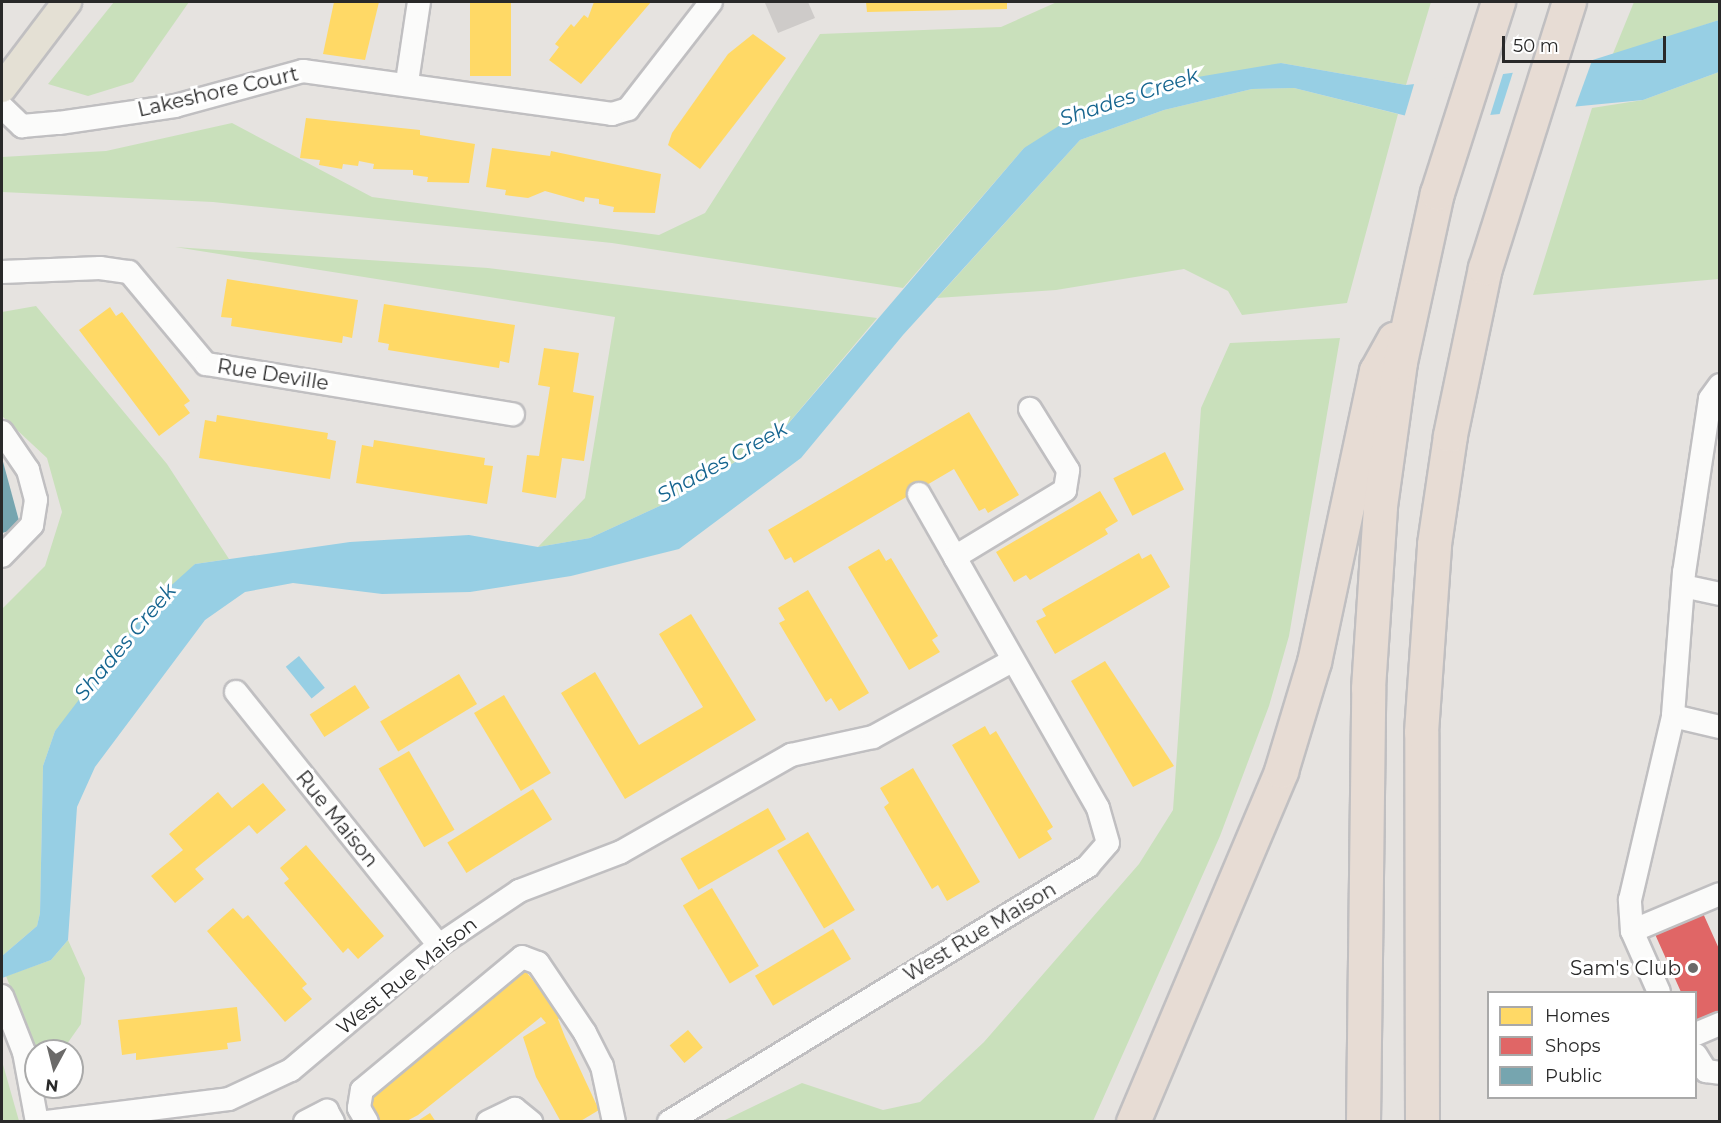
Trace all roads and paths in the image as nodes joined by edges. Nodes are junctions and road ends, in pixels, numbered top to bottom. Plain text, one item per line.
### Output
1 (68, 2) edge
2 (419, 2) edge
3 (711, 2) edge
4 (1498, 2) edge
5 (1569, 2) edge
6 (407, 82) junction
7 (2, 88) edge
8 (2, 107) edge
9 (2, 272) edge
10 (1388, 366) junction
11 (1719, 385) edge
12 (1030, 409) dead end
13 (513, 414) dead end
14 (2, 432) edge
15 (919, 494) dead end
16 (2, 556) edge
17 (955, 557) junction
18 (1683, 586) junction
19 (1719, 594) edge
20 (1012, 661) junction
21 (236, 692) dead end
22 (1673, 716) junction
23 (1719, 727) edge
24 (1719, 894) edge
25 (1632, 930) junction
26 (439, 945) junction
27 (1421, 975) junction
28 (1658, 991) edge
29 (4, 1001) edge
30 (1719, 1024) edge
31 (1697, 1033) edge
32 (1697, 1058) edge
33 (1719, 1073) edge
34 (1133, 1121) edge
35 (37, 1122) edge
36 (47, 1122) edge
37 (305, 1122) edge
38 (333, 1122) edge
39 (367, 1122) edge
40 (488, 1122) edge
41 (531, 1122) edge
42 (614, 1122) edge
43 (669, 1122) edge
44 (1363, 1122) edge
45 (1422, 1122) edge
46 (1438, 1122) edge

1 - 7 main road
2 - 6 street
3 - 6 street, Lakeshore Court
4 - 10 highway
5 - 27 highway
6 - 8 street, Lakeshore Court
9 - 13 street, Rue Deville
10 - 34 highway
10 - 44 highway
11 - 18 street
12 - 17 street
14 - 16 street
15 - 17 street, West Rue Maison
17 - 20 street, West Rue Maison
18 - 19 street
18 - 22 street
20 - 26 street, West Rue Maison
20 - 43 street, West Rue Maison
21 - 26 street, Rue Maison
22 - 23 street
22 - 25 street
24 - 25 street
25 - 28 street
26 - 36 street, West Rue Maison
27 - 45 highway
27 - 46 highway
29 - 35 street
30 - 31 street
32 - 33 street
37 - 38 street
39 - 42 street
40 - 41 street

